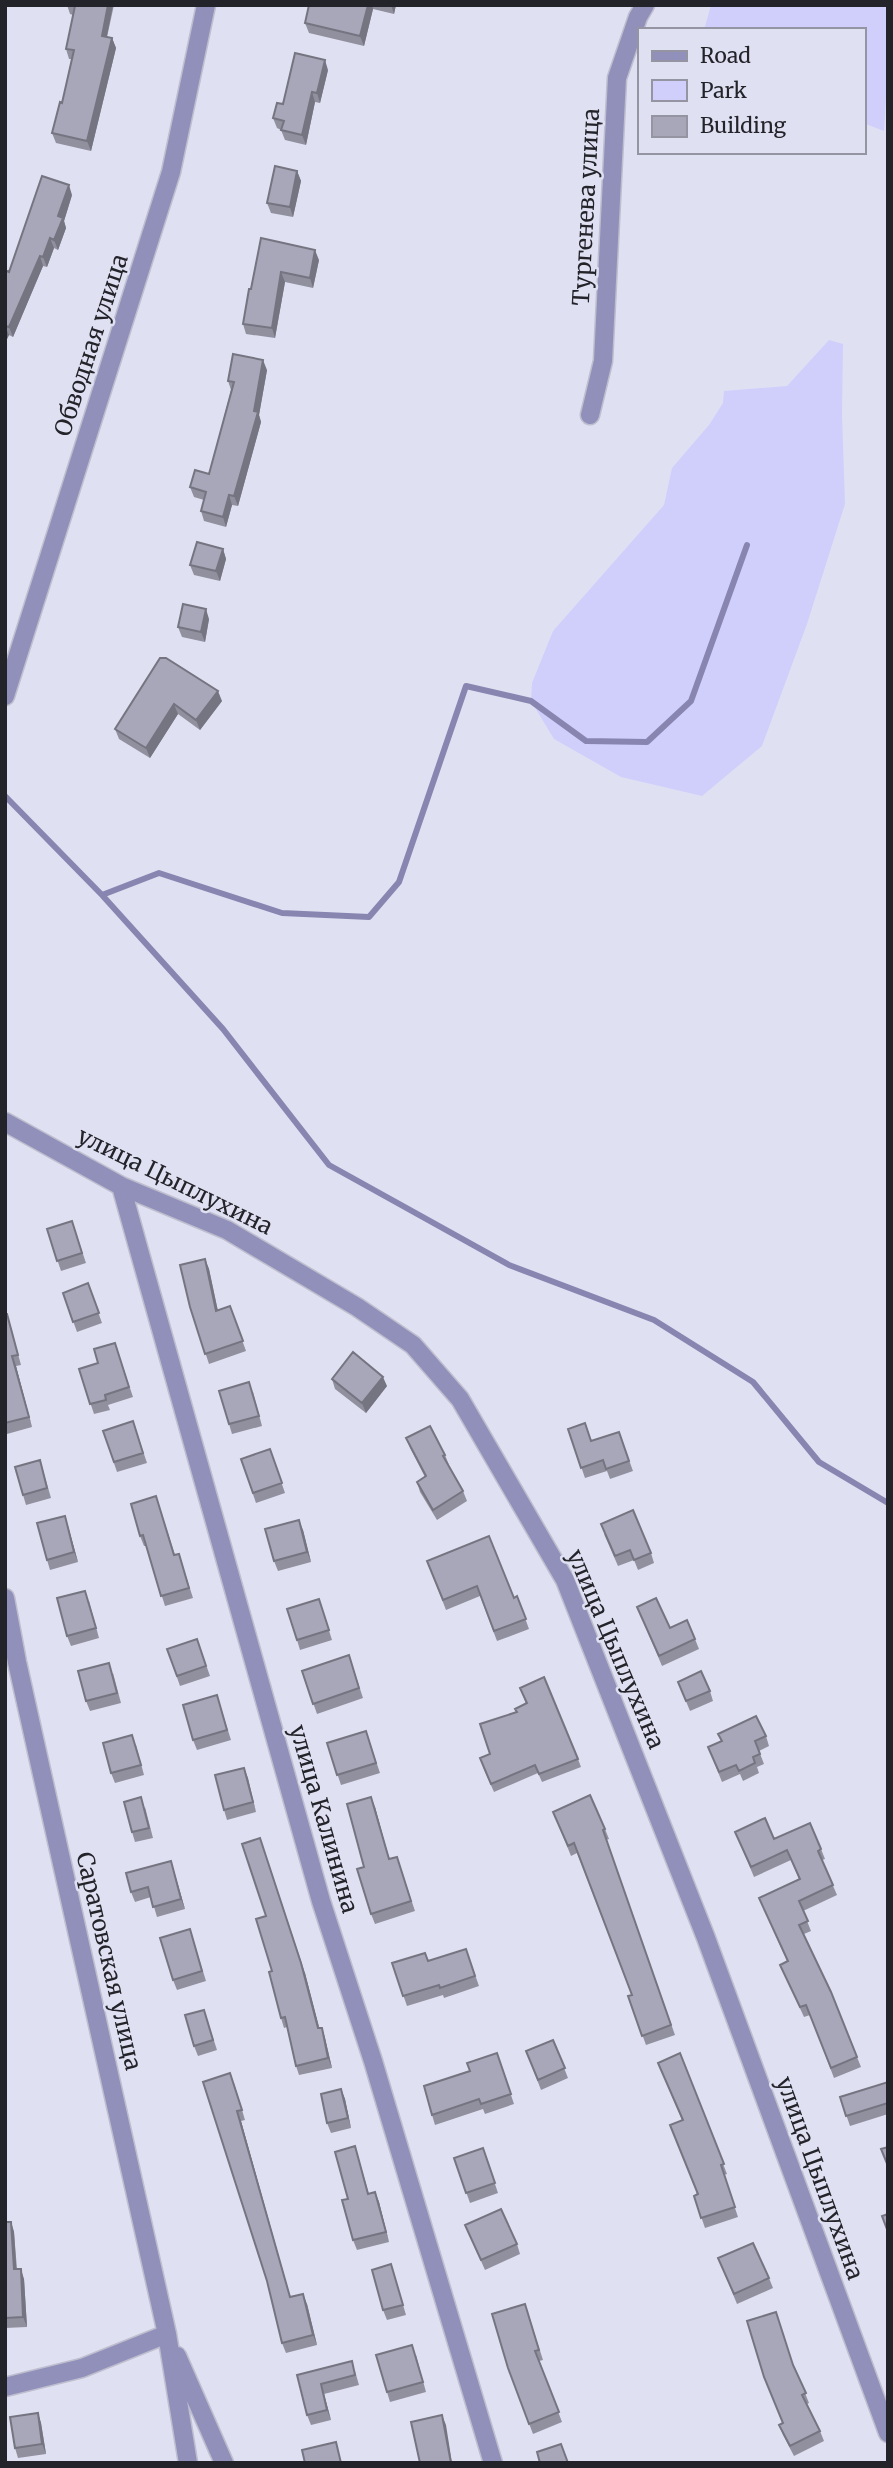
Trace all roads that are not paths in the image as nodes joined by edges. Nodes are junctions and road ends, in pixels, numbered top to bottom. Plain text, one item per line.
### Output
1 (206, 5) edge
2 (645, 5) edge
3 (590, 415) dead end
4 (5, 696) edge
5 (5, 1122) edge
6 (121, 1186) junction
7 (5, 1598) edge
8 (11, 1663) edge
9 (167, 2334) junction
10 (5, 2387) edge
11 (888, 2433) edge
12 (188, 2463) edge
13 (224, 2463) edge
14 (493, 2463) edge

1 - 4 street, Обводная улица
2 - 3 street, Тургенева улица
5 - 6 street, улица Цыплухина
6 - 11 street, улица Цыплухина
6 - 14 street, улица Калинина
7 - 8 street, Саратовская улица
8 - 9 street, Саратовская улица
9 - 10 street
9 - 12 street, Саратовская улица
9 - 13 street, Саратовская улица

